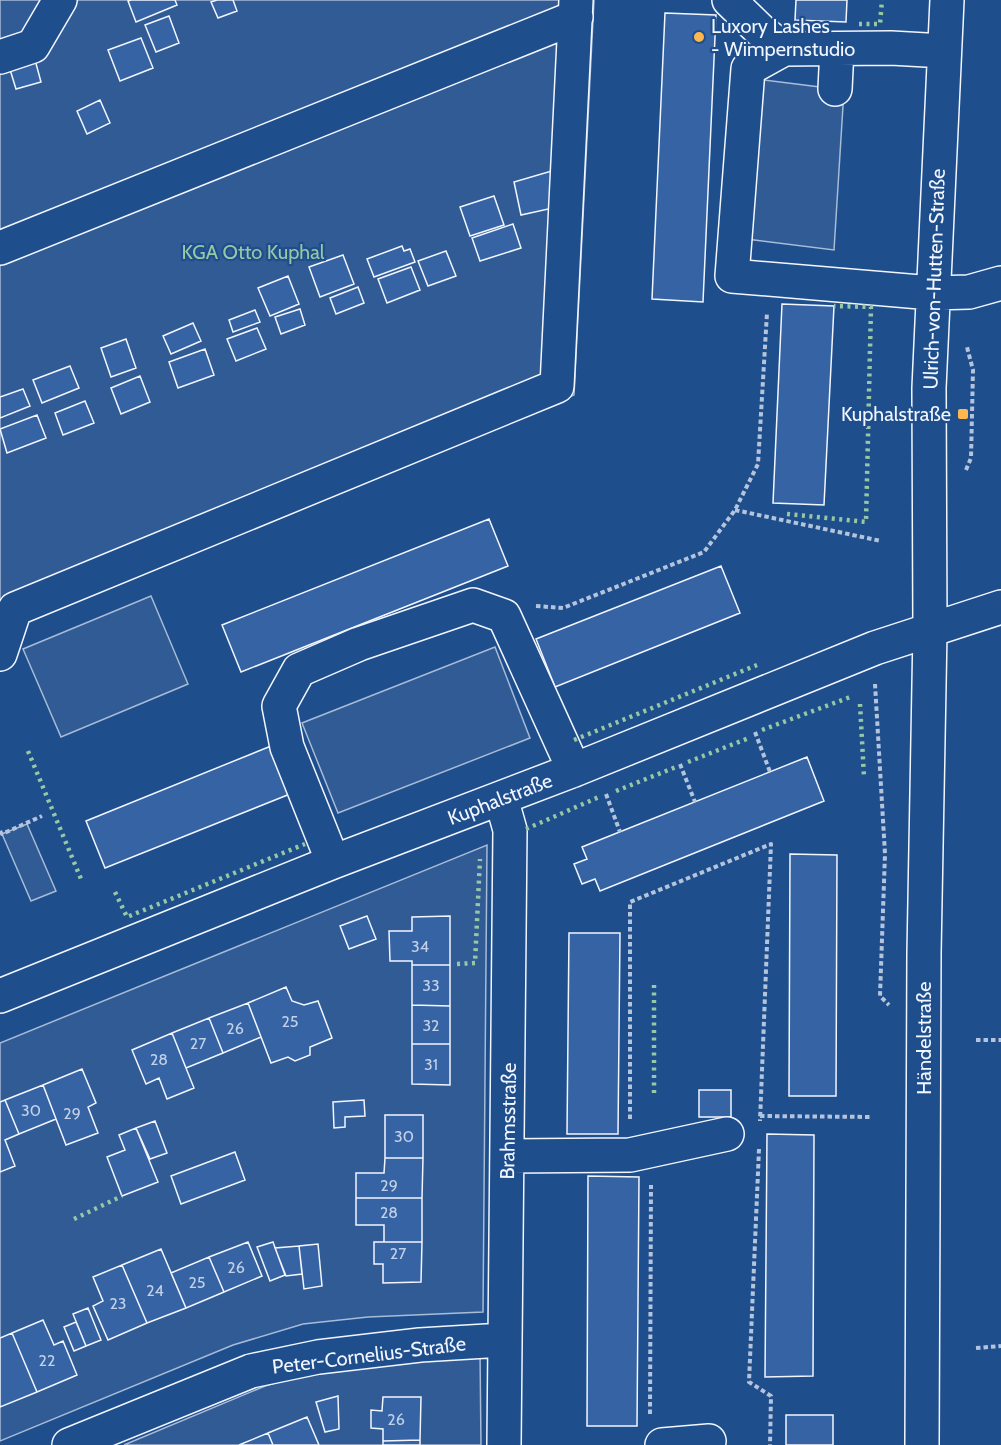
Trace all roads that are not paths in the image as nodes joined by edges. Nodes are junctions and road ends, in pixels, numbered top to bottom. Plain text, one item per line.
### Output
1 (60, 0) edge
2 (729, 0) edge
3 (947, 0) edge
4 (576, 9) edge
5 (784, 49) junction
6 (837, 49) junction
7 (944, 51) junction
8 (0, 57) edge
9 (835, 89) dead end
10 (0, 248) edge
11 (1001, 283) edge
12 (932, 293) junction
13 (1001, 607) edge
14 (930, 631) junction
15 (0, 654) edge
16 (574, 770) junction
17 (501, 798) junction
18 (333, 862) junction
19 (0, 996) edge
20 (727, 1134) dead end
21 (508, 1156) junction
22 (503, 1340) junction
23 (709, 1441) dead end
24 (69, 1445) edge
25 (504, 1445) edge
26 (662, 1445) edge
27 (922, 1445) edge

1 - 8 street
2 - 5 street
3 - 7 street, Ulrich-von-Hutten-Straße
4 - 10 street
4 - 15 street
5 - 6 street
5 - 12 street
6 - 7 street
6 - 9 street
7 - 12 street, Ulrich-von-Hutten-Straße
11 - 12 street
12 - 14 street, Ulrich-von-Hutten-Straße
13 - 14 street, Kuphalstraße
14 - 16 street, Kuphalstraße
14 - 27 street, Händelstraße
16 - 17 street, Kuphalstraße
16 - 18 street
17 - 18 street, Kuphalstraße
17 - 21 street, Brahmsstraße
18 - 19 street, Kuphalstraße
20 - 21 street
21 - 22 street, Brahmsstraße
22 - 24 street, Peter-Cornelius-Straße
22 - 25 street, Brahmsstraße
23 - 26 street

